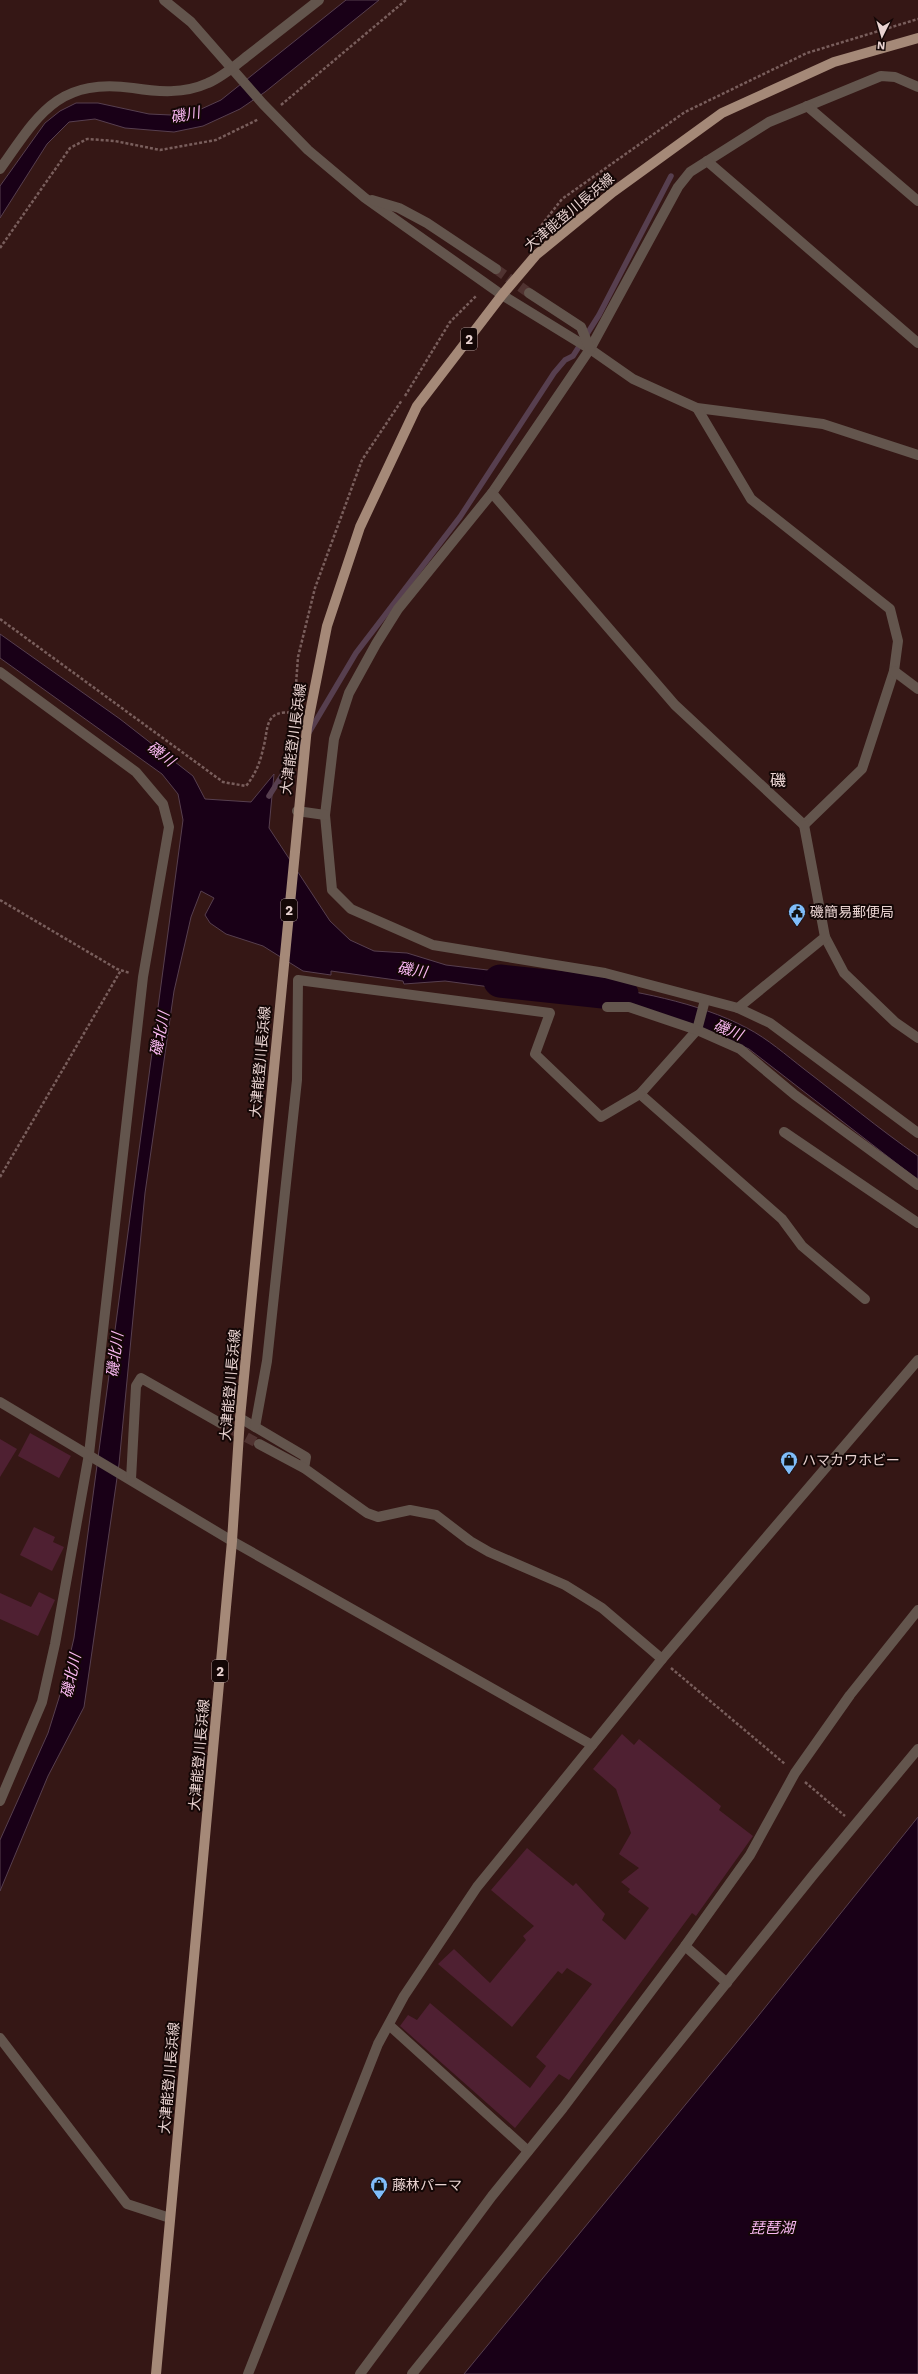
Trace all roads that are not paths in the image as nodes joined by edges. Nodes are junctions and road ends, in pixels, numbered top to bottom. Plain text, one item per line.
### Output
1 (164, 0) edge
2 (319, 0) edge
3 (918, 38) edge
4 (231, 68) junction
5 (918, 87) edge
6 (807, 106) junction
7 (707, 161) junction
8 (0, 169) edge
9 (364, 198) junction
10 (918, 201) edge
11 (496, 269) tunnel mouth
12 (529, 293) tunnel mouth
13 (502, 295) junction
14 (918, 342) edge
15 (590, 349) junction
16 (697, 408) junction
17 (918, 455) edge
18 (492, 493) junction
19 (894, 671) junction
20 (0, 672) edge
21 (918, 689) edge
22 (297, 811) junction
23 (324, 815) junction
24 (804, 825) junction
25 (825, 937) junction
26 (704, 1003) junction
27 (607, 1006) dead end
28 (738, 1008) junction
29 (698, 1026) junction
30 (918, 1038) edge
31 (640, 1094) junction
32 (784, 1132) dead end
33 (918, 1133) edge
34 (918, 1185) edge
35 (918, 1223) edge
36 (865, 1299) dead end
37 (918, 1360) edge
38 (0, 1402) edge
39 (240, 1418) junction
40 (220, 1423) tunnel mouth
41 (254, 1427) junction
42 (259, 1444) tunnel mouth
43 (93, 1456) junction
44 (304, 1468) junction
45 (128, 1477) junction
46 (232, 1541) junction
47 (918, 1610) edge
48 (662, 1659) junction
49 (592, 1745) junction
50 (918, 1749) edge
51 (0, 1800) edge
52 (685, 1946) junction
53 (727, 1982) junction
54 (389, 2025) junction
55 (0, 2038) edge
56 (528, 2151) junction
57 (170, 2218) junction
58 (156, 2374) edge
59 (248, 2374) edge
60 (360, 2374) edge
61 (412, 2374) edge

1 - 4 street
2 - 4 street
3 - 13 main road, 大津能登川長浜線 / 2
4 - 8 street
4 - 9 street
5 - 6 street
6 - 7 street
6 - 10 street
7 - 14 street
7 - 15 street
9 - 11 street
9 - 13 street
12 - 15 street
13 - 15 street
13 - 22 main road, 大津能登川長浜線 / 2
15 - 16 street
15 - 18 street
16 - 17 street
16 - 19 street
18 - 23 street
18 - 24 street
19 - 21 street
19 - 24 street
20 - 43 street
22 - 23 street
22 - 39 main road, 大津能登川長浜線 / 2
23 - 26 street
24 - 25 street
25 - 28 street
25 - 30 street
26 - 28 street
26 - 29 street
27 - 29 street
28 - 33 street
29 - 31 street
29 - 34 street
31 - 36 street
31 - 41 street
32 - 35 street
37 - 48 street
38 - 43 street
39 - 41 street
39 - 46 main road, 大津能登川長浜線 / 2
40 - 45 street
41 - 44 street
42 - 44 street
43 - 45 street
43 - 51 street
44 - 48 street
45 - 46 street
46 - 49 street
46 - 57 main road, 大津能登川長浜線 / 2
47 - 52 street
48 - 49 street
49 - 54 street
50 - 53 street
52 - 53 street
52 - 56 street
53 - 61 street
54 - 56 street
54 - 59 street
55 - 57 street
56 - 60 street
57 - 58 main road, 大津能登川長浜線 / 2

